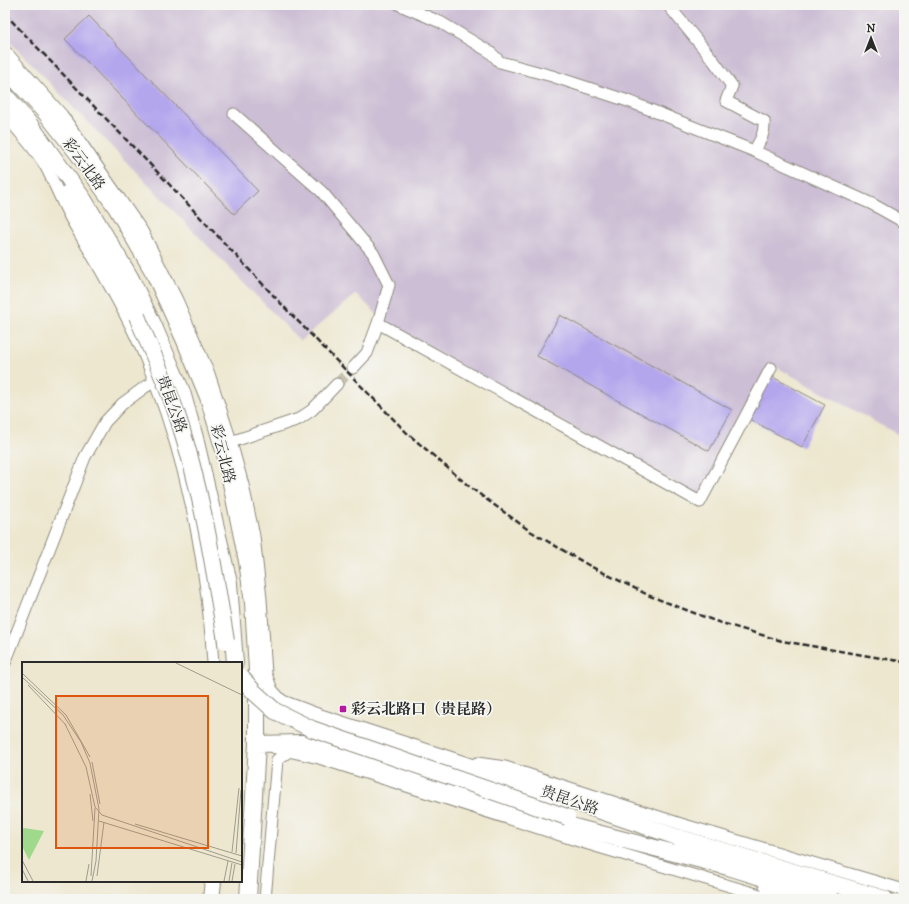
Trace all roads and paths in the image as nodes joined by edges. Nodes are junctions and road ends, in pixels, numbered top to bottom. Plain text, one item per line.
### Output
1 (400, 5) edge
2 (668, 5) edge
3 (5, 51) edge
4 (5, 68) edge
5 (5, 95) edge
6 (234, 114) dead end
7 (5, 115) edge
8 (754, 151) junction
9 (57, 164) junction
10 (94, 170) junction
11 (129, 221) junction
12 (904, 222) edge
13 (378, 323) junction
14 (353, 368) tunnel mouth
15 (771, 368) dead end
16 (154, 382) junction
17 (337, 384) tunnel mouth
18 (231, 442) junction
19 (213, 662) edge
20 (235, 662) edge
21 (235, 662) edge
22 (5, 663) edge
23 (266, 674) junction
24 (242, 678) edge
25 (257, 694) junction
26 (286, 705) junction
27 (317, 716) junction
28 (257, 744) junction
29 (296, 747) junction
30 (448, 759) junction
31 (242, 808) edge
32 (252, 835) junction
33 (732, 868) junction
34 (753, 874) junction
35 (213, 882) edge
36 (904, 890) edge
37 (211, 899) edge
38 (248, 899) edge
39 (265, 899) edge
40 (773, 899) edge
41 (789, 899) edge
42 (831, 899) edge
43 (885, 899) edge

1 - 8 street
2 - 8 street
3 - 10 street
4 - 10 highway, 彩云北路
5 - 9 highway, 彩云北路
6 - 13 street
7 - 16 street
8 - 12 street
9 - 20 highway, 贵昆公路, bridge
9 - 21 highway, 彩云北路
10 - 11 highway
10 - 11 highway, 彩云北路
11 - 18 street
11 - 25 highway, 彩云北路
13 - 14 street
13 - 15 street
16 - 19 street
16 - 22 street
17 - 18 street
18 - 23 street
23 - 25 highway
23 - 26 street
24 - 33 highway, 贵昆公路, bridge
25 - 26 highway, 贵昆公路
25 - 28 highway, 彩云北路
26 - 27 highway, 贵昆公路
27 - 29 highway
27 - 30 highway, 贵昆公路
28 - 29 highway
28 - 32 highway, 彩云北路
29 - 33 highway
29 - 39 street
29 - 40 street
30 - 36 street
30 - 43 highway, 贵昆公路
31 - 32 highway
32 - 38 highway, 彩云北路
33 - 34 highway, 贵昆公路
34 - 41 highway
34 - 42 highway, 贵昆公路
35 - 37 highway

